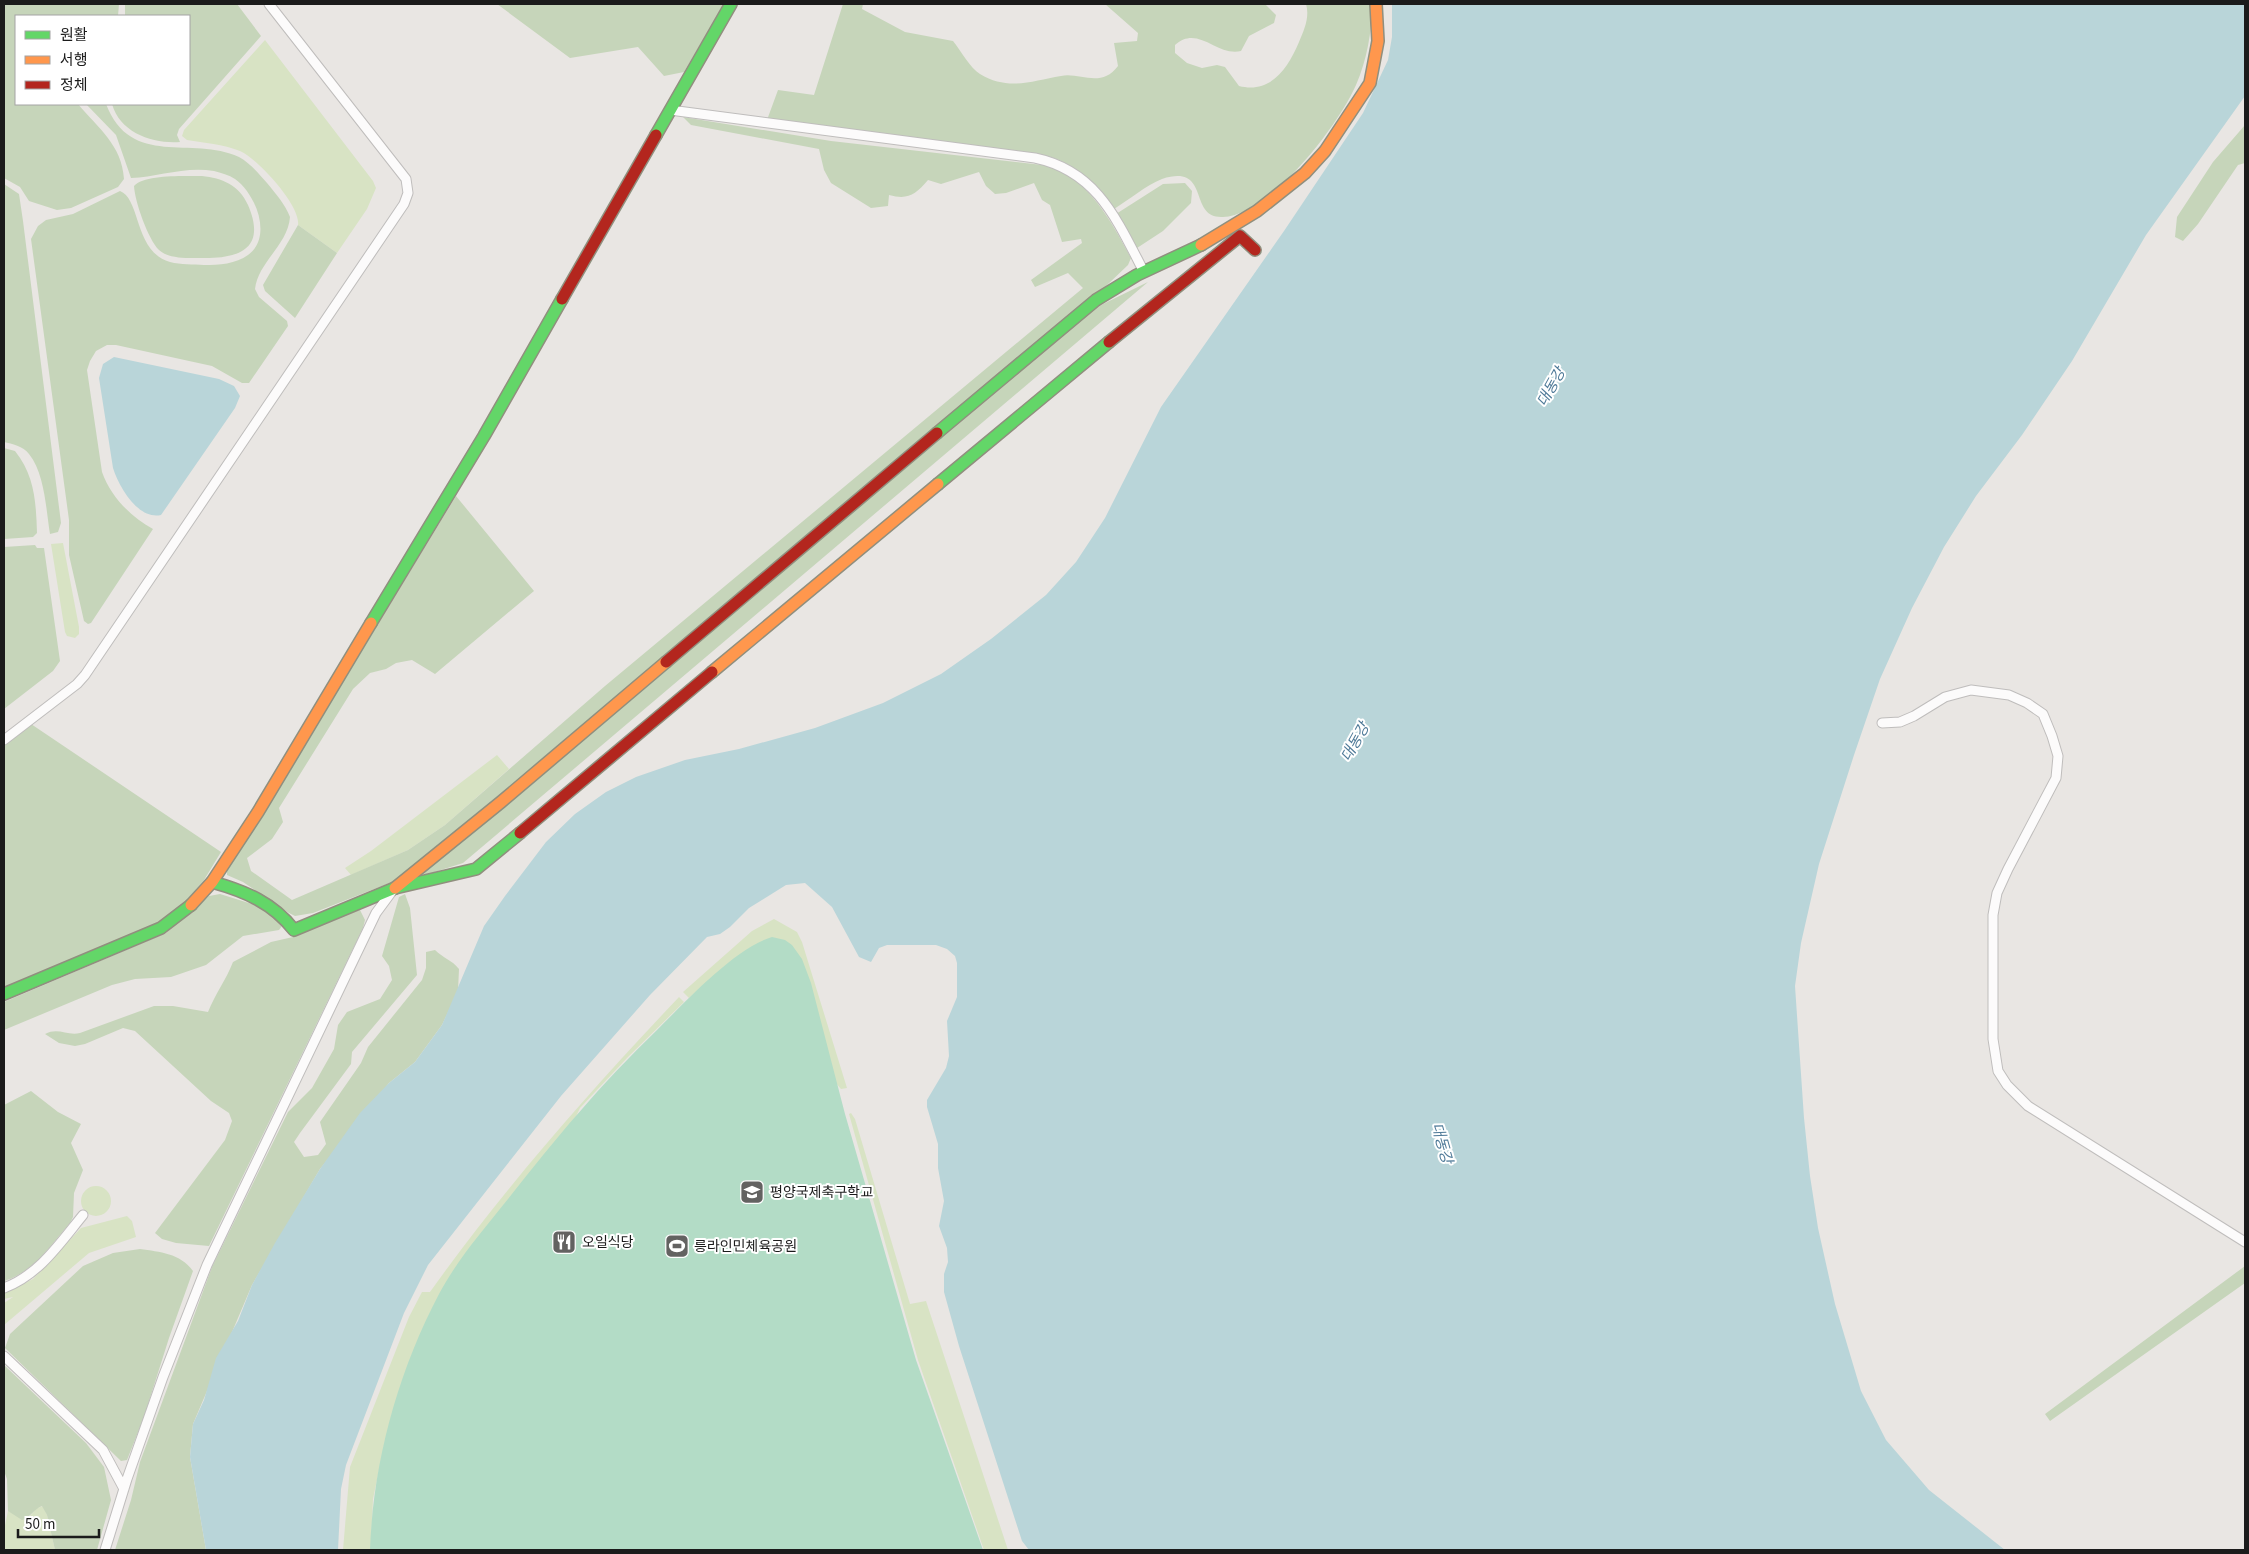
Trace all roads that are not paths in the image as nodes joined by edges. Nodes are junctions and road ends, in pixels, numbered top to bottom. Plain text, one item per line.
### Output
1 (269, 4) edge
2 (731, 4) edge
3 (1376, 4) edge
4 (670, 110) junction
5 (1255, 250) dead end
6 (1144, 272) junction
7 (1882, 724) dead end
8 (4, 740) edge
9 (212, 882) junction
10 (395, 888) junction
11 (4, 994) edge
12 (83, 1215) dead end
13 (2245, 1242) edge
14 (4, 1288) edge
15 (4, 1356) edge
16 (124, 1488) junction
17 (105, 1550) edge

1 - 8 street
2 - 4 street
3 - 6 street
4 - 6 street
4 - 9 street
5 - 10 street
6 - 10 street
7 - 13 street
9 - 10 street
9 - 11 street
10 - 16 street
12 - 14 street
15 - 16 street
16 - 17 street

